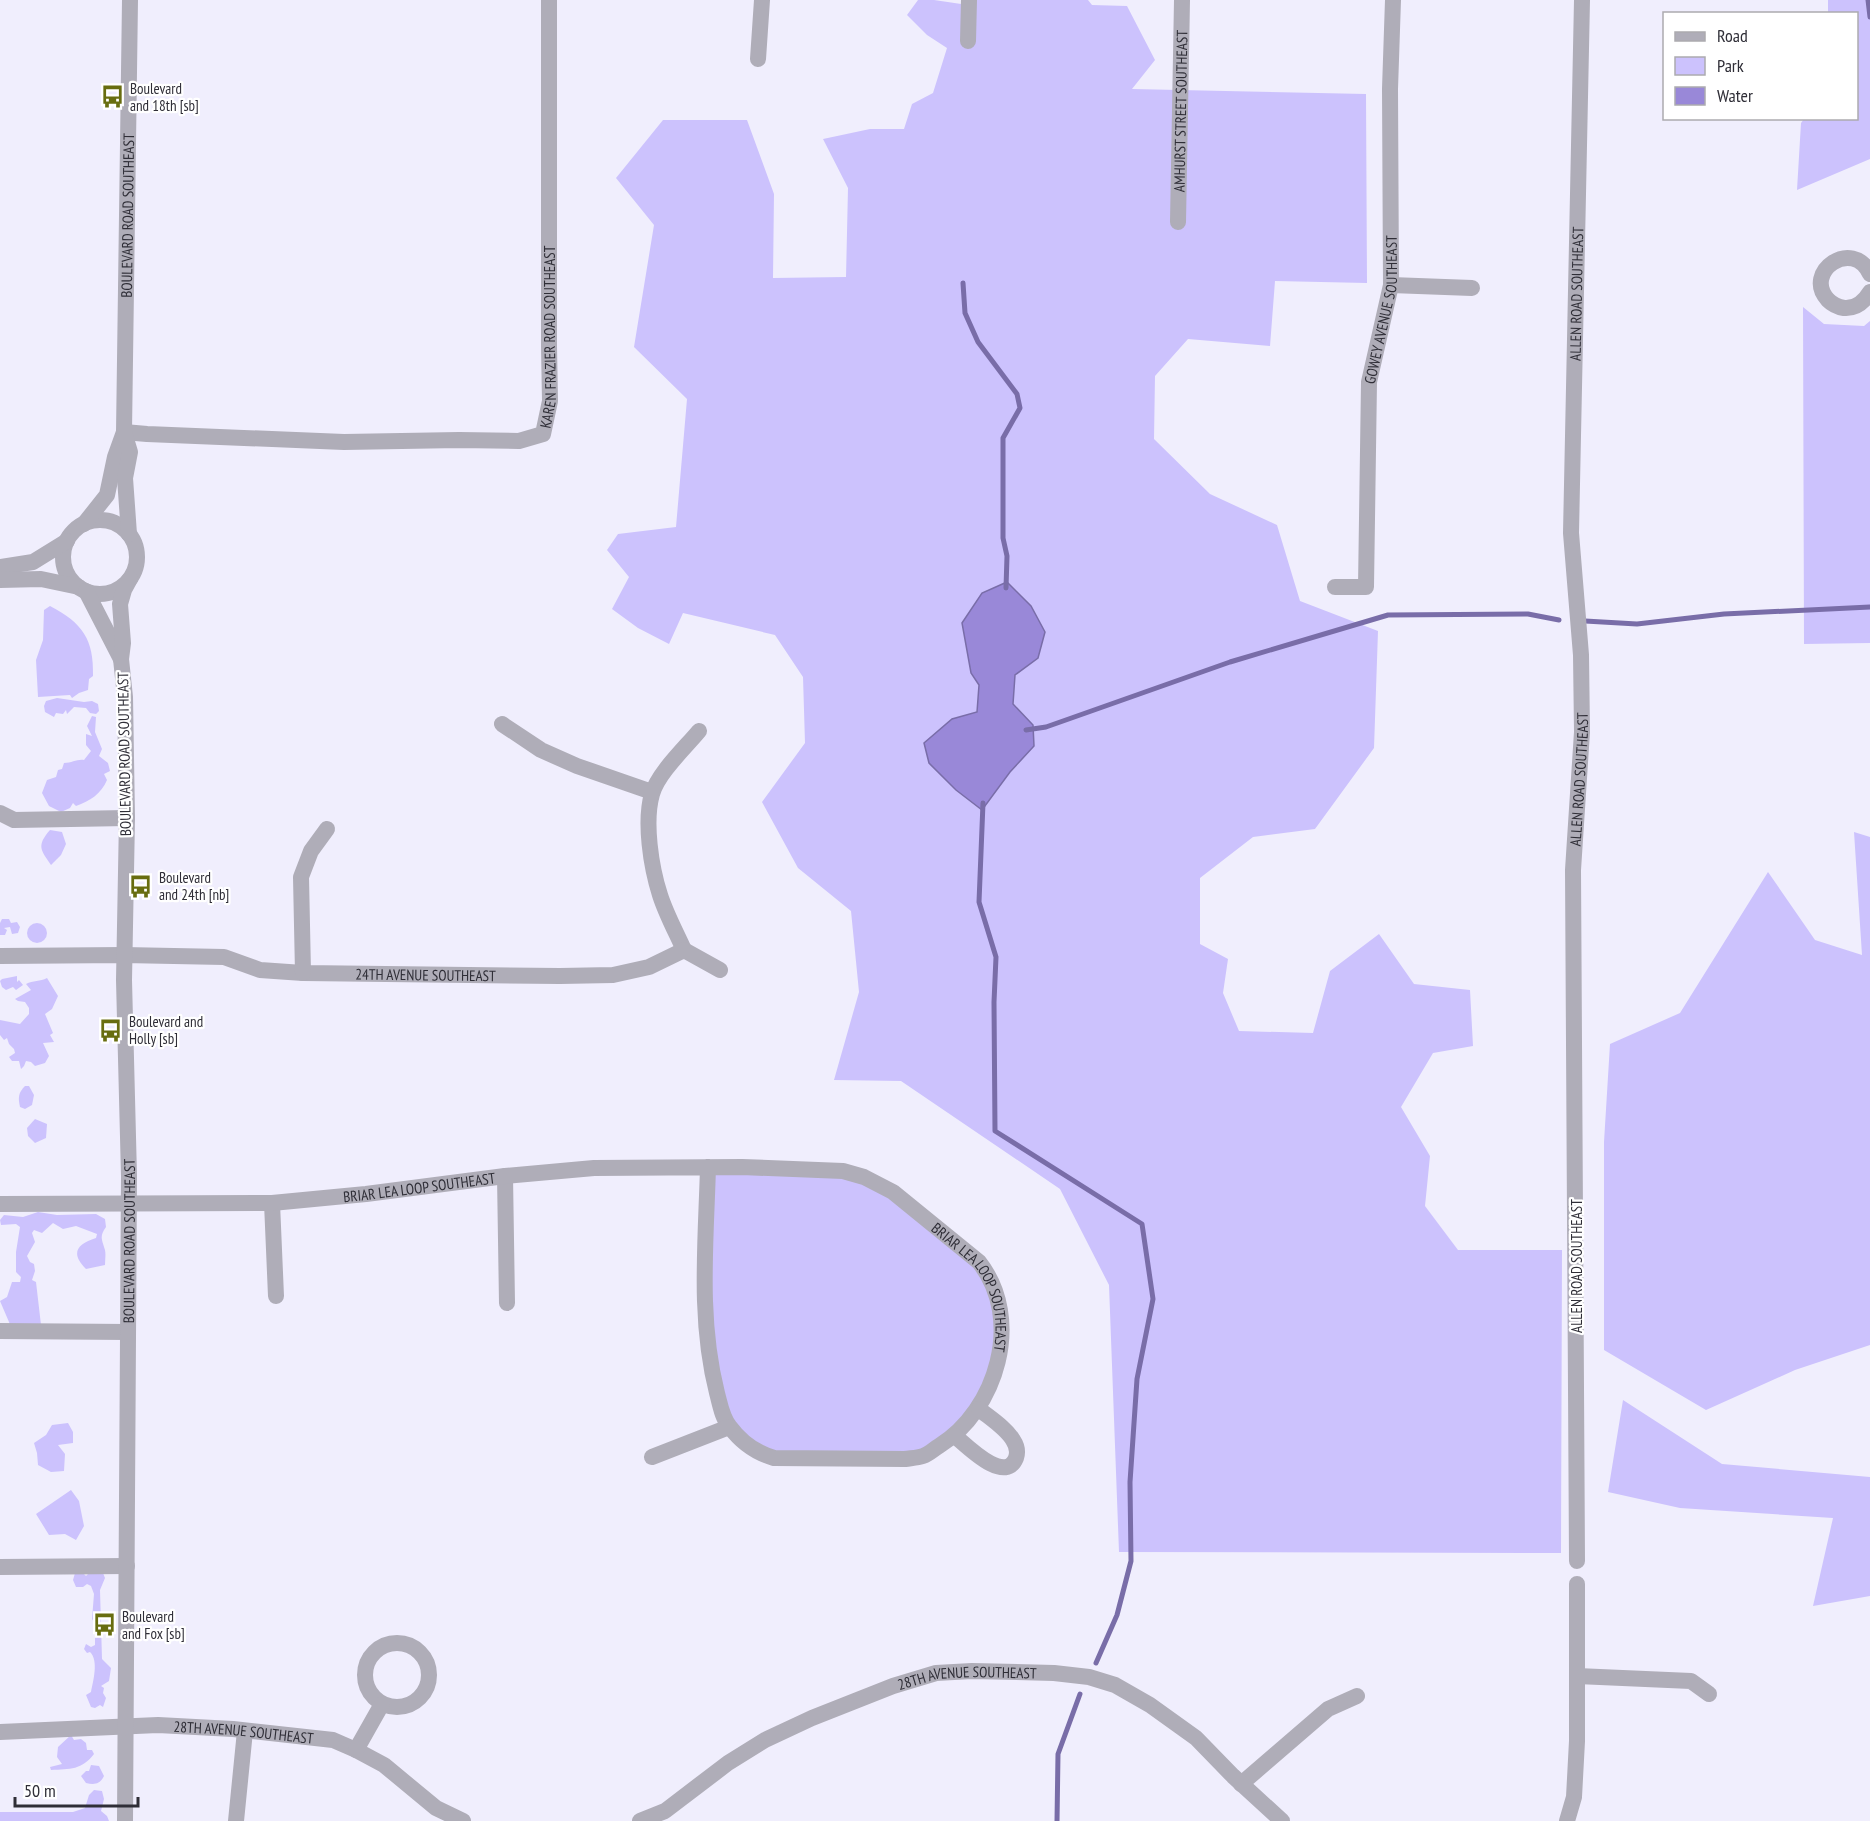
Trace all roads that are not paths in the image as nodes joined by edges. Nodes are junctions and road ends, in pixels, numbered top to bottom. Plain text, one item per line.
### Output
1 (130, 0) edge
2 (549, 0) edge
3 (762, 0) edge
4 (969, 0) edge
5 (1182, 0) edge
6 (1393, 0) edge
7 (1582, 0) edge
8 (968, 41) dead end
9 (758, 59) dead end
10 (1178, 222) dead end
11 (1870, 274) edge
12 (1390, 285) junction
13 (1472, 288) dead end
14 (1870, 292) edge
15 (124, 432) junction
16 (84, 524) junction
17 (129, 534) junction
18 (67, 541) junction
19 (0, 567) edge
20 (130, 579) junction
21 (0, 580) edge
22 (1335, 587) dead end
23 (82, 589) junction
24 (121, 659) junction
25 (502, 724) dead end
26 (699, 731) dead end
27 (652, 792) junction
28 (0, 813) edge
29 (127, 818) junction
30 (327, 829) dead end
31 (684, 950) junction
32 (124, 955) junction
33 (0, 956) edge
34 (720, 970) dead end
35 (303, 973) junction
36 (708, 1167) junction
37 (505, 1176) junction
38 (129, 1203) junction
39 (272, 1203) junction
40 (0, 1204) edge
41 (276, 1296) dead end
42 (507, 1303) dead end
43 (0, 1331) edge
44 (128, 1332) junction
45 (979, 1409) junction
46 (729, 1427) junction
47 (956, 1436) junction
48 (652, 1457) dead end
49 (1577, 1561) dead end
50 (127, 1566) junction
51 (0, 1567) edge
52 (1577, 1584) dead end
53 (1577, 1676) junction
54 (1709, 1694) dead end
55 (1357, 1696) dead end
56 (382, 1704) dead end
57 (126, 1726) junction
58 (245, 1731) junction
59 (0, 1732) edge
60 (356, 1750) junction
61 (1241, 1784) junction
62 (668, 1816) edge
63 (125, 1821) edge
64 (236, 1821) edge
65 (463, 1821) edge
66 (640, 1821) edge
67 (1282, 1821) edge
68 (1567, 1821) edge

1 - 15 street, BOULEVARD ROAD SOUTHEAST
2 - 15 street, KAREN FRAZIER ROAD SOUTHEAST
3 - 9 street
4 - 8 street
5 - 10 street, AMHURST STREET SOUTHEAST
6 - 12 street, GOWEY AVENUE SOUTHEAST
7 - 49 street, ALLEN ROAD SOUTHEAST
11 - 14 street
12 - 13 street
12 - 22 street, GOWEY AVENUE SOUTHEAST
15 - 16 street, BOULEVARD ROAD SOUTHEAST
15 - 17 street, BOULEVARD ROAD SOUTHEAST
16 - 17 street
16 - 18 street
17 - 20 street
18 - 19 street
18 - 23 street
20 - 23 street
20 - 24 street, BOULEVARD ROAD SOUTHEAST
21 - 23 street
23 - 24 street, BOULEVARD ROAD SOUTHEAST
24 - 29 street, BOULEVARD ROAD SOUTHEAST
25 - 27 street
26 - 27 street
27 - 31 street
28 - 29 street
29 - 32 street, BOULEVARD ROAD SOUTHEAST
30 - 35 street
31 - 34 street
31 - 35 street, 24TH AVENUE SOUTHEAST
32 - 33 street, 24TH AVENUE SOUTHEAST
32 - 35 street, 24TH AVENUE SOUTHEAST
32 - 38 street, BOULEVARD ROAD SOUTHEAST
36 - 37 street, BRIAR LEA LOOP SOUTHEAST
36 - 45 street, BRIAR LEA LOOP SOUTHEAST
36 - 46 street, BRIAR LEA LOOP SOUTHEAST
37 - 39 street, BRIAR LEA LOOP SOUTHEAST
37 - 42 street
38 - 39 street, BRIAR LEA LOOP SOUTHEAST
38 - 40 street, BRIAR LEA LOOP SOUTHEAST
38 - 44 street, BOULEVARD ROAD SOUTHEAST
39 - 41 street
43 - 44 street
44 - 50 street, BOULEVARD ROAD SOUTHEAST
45 - 47 street, BRIAR LEA LOOP SOUTHEAST
45 - 47 street
46 - 47 street, BRIAR LEA LOOP SOUTHEAST
46 - 48 street
50 - 51 street
50 - 57 street, BOULEVARD ROAD SOUTHEAST
52 - 53 street
53 - 54 street
53 - 68 street
55 - 61 street
56 - 60 street
57 - 58 street, 28TH AVENUE SOUTHEAST
57 - 59 street, 28TH AVENUE SOUTHEAST
57 - 63 street, BOULEVARD ROAD SOUTHEAST
58 - 60 street, 28TH AVENUE SOUTHEAST
58 - 64 street
60 - 65 street, 28TH AVENUE SOUTHEAST
61 - 62 street, 28TH AVENUE SOUTHEAST
61 - 67 street, 28TH AVENUE SOUTHEAST
62 - 66 street, 28TH AVENUE SOUTHEAST

